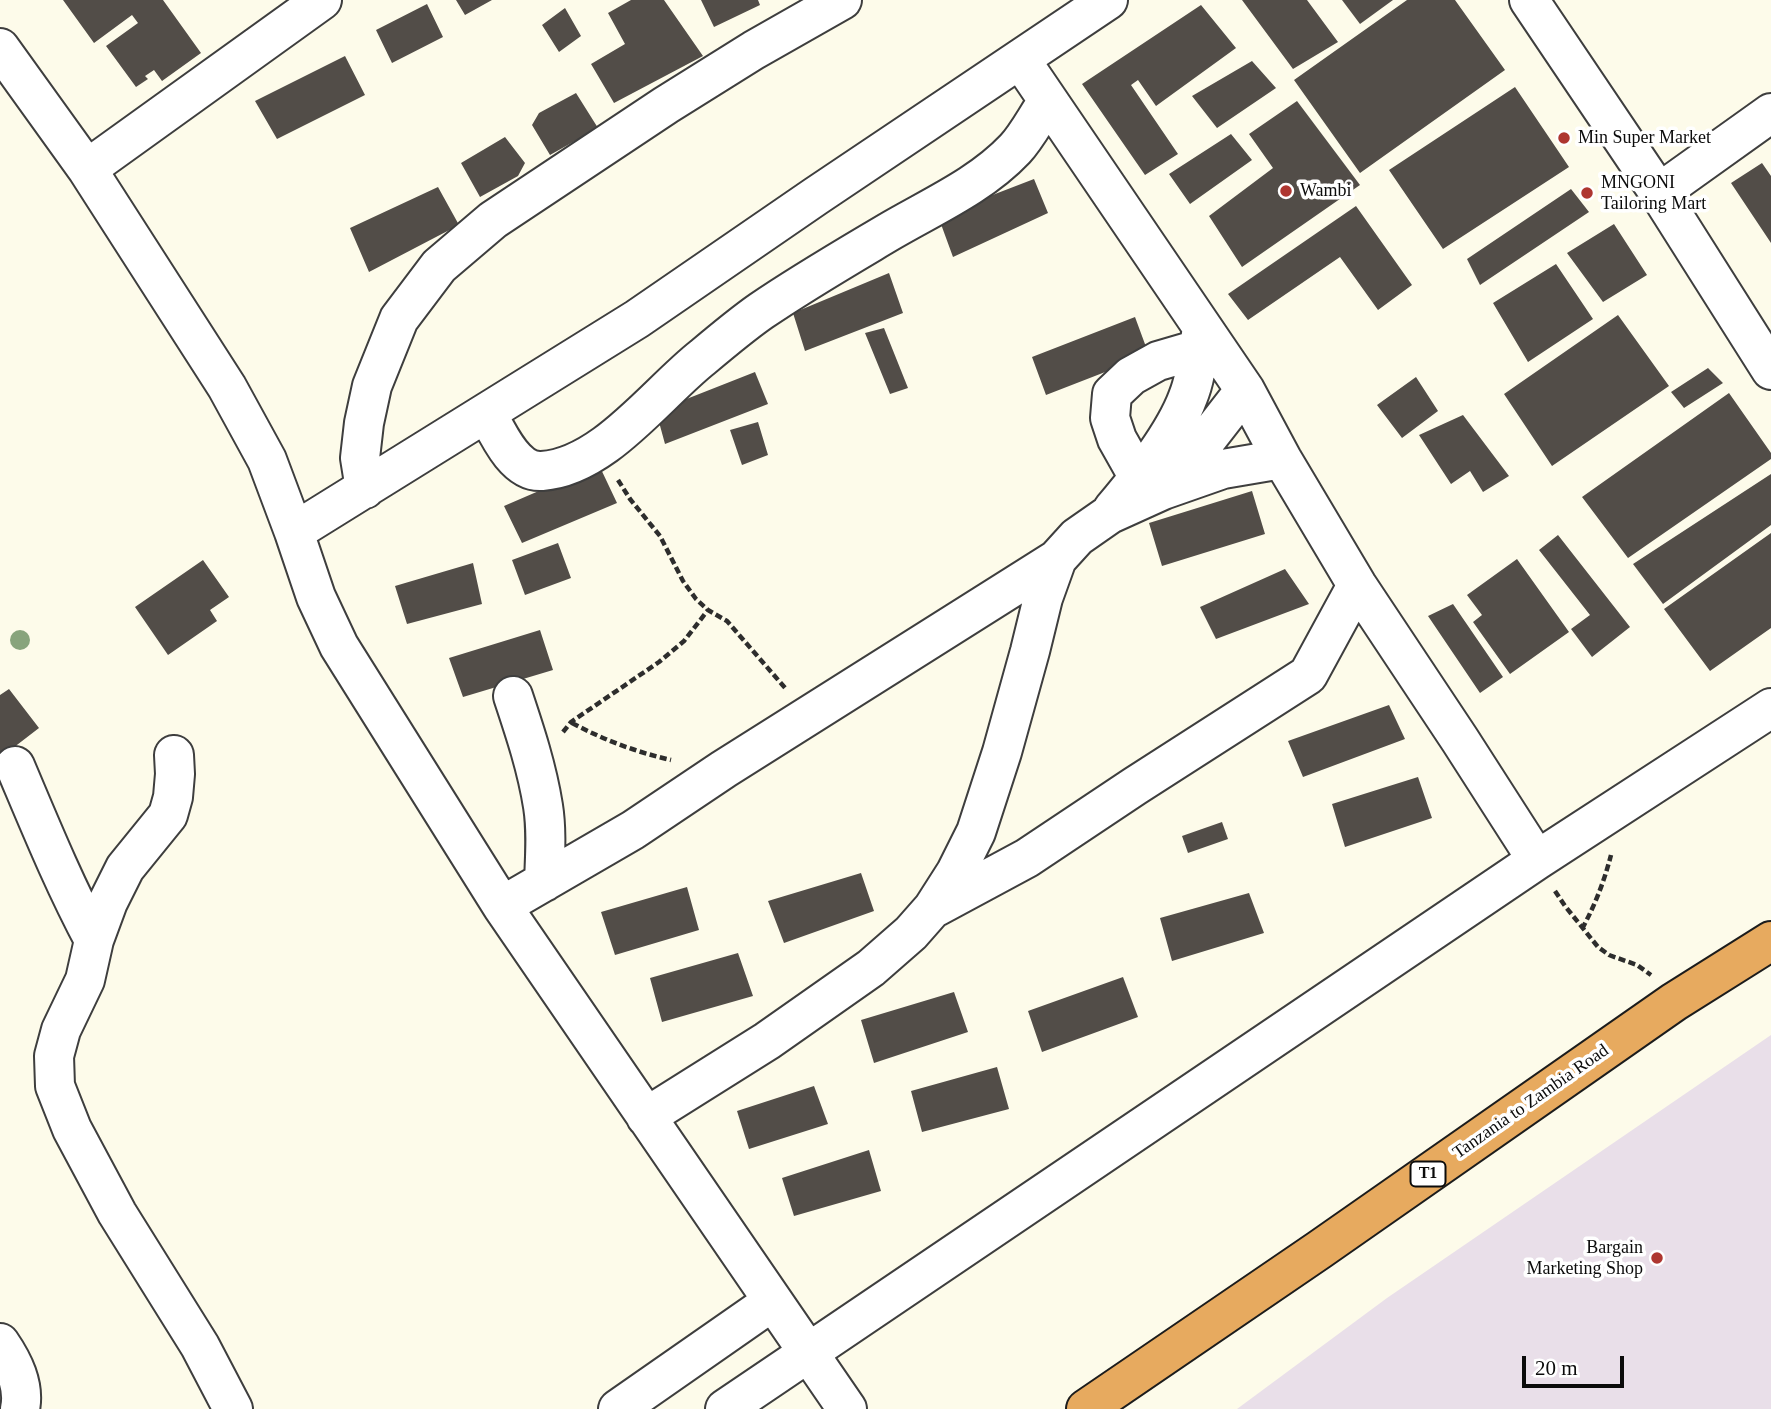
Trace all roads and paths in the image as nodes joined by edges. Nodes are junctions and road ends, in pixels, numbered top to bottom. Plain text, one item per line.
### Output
1 (322, 0) edge
2 (842, 0) edge
3 (1108, 0) edge
4 (1528, 0) edge
5 (0, 48) edge
6 (1020, 59) junction
7 (1048, 101) junction
8 (1771, 113) edge
9 (87, 169) junction
10 (1659, 192) junction
11 (1200, 339) junction
12 (1771, 370) edge
13 (1245, 390) junction
14 (487, 413) junction
15 (601, 448) junction
16 (1282, 459) junction
17 (1151, 484) junction
18 (365, 489) junction
19 (294, 532) junction
20 (1056, 559) junction
21 (1357, 585) junction
22 (708, 610) junction
23 (513, 696) dead end
24 (1771, 708) edge
25 (810, 715) junction
26 (571, 722) junction
27 (174, 755) dead end
28 (15, 766) dead end
29 (724, 769) junction
30 (537, 778) junction
31 (1619, 806) junction
32 (1537, 860) junction
33 (544, 882) junction
34 (502, 906) junction
35 (933, 908) junction
36 (1582, 929) junction
37 (94, 940) junction
38 (1771, 941) edge
39 (1674, 1002) junction
40 (646, 1117) junction
41 (773, 1301) junction
42 (0, 1343) edge
43 (809, 1353) junction
44 (20, 1409) edge
45 (233, 1409) edge
46 (618, 1409) edge
47 (725, 1409) edge
48 (847, 1409) edge
49 (1086, 1409) edge

1 - 9 street
2 - 18 street
3 - 6 street
4 - 10 street
5 - 9 street
6 - 7 street
6 - 14 street
7 - 11 street
7 - 15 street
8 - 10 street
9 - 19 street
10 - 12 street
11 - 13 street
11 - 17 street
11 - 17 street
13 - 16 street
13 - 17 street
14 - 15 street
14 - 18 street
15 - 22 path
16 - 17 street
16 - 21 street
17 - 20 street
18 - 19 street
19 - 34 street
20 - 25 street
20 - 35 street
21 - 32 street
21 - 35 street
22 - 25 path
22 - 26 path
23 - 30 street
24 - 31 street
25 - 29 street
26 - 29 path
26 - 30 path
27 - 37 street
28 - 37 street
29 - 33 street
30 - 33 street
31 - 32 street
31 - 36 path
32 - 36 path
32 - 43 street
33 - 34 street
34 - 40 street
35 - 40 street
36 - 39 path
37 - 45 street
38 - 39 highway, Tanzania to Zambia Road / T1
39 - 49 highway, Tanzania to Zambia Road / T1
40 - 41 street
41 - 43 street
41 - 46 street
42 - 44 street
43 - 47 street
43 - 48 street

